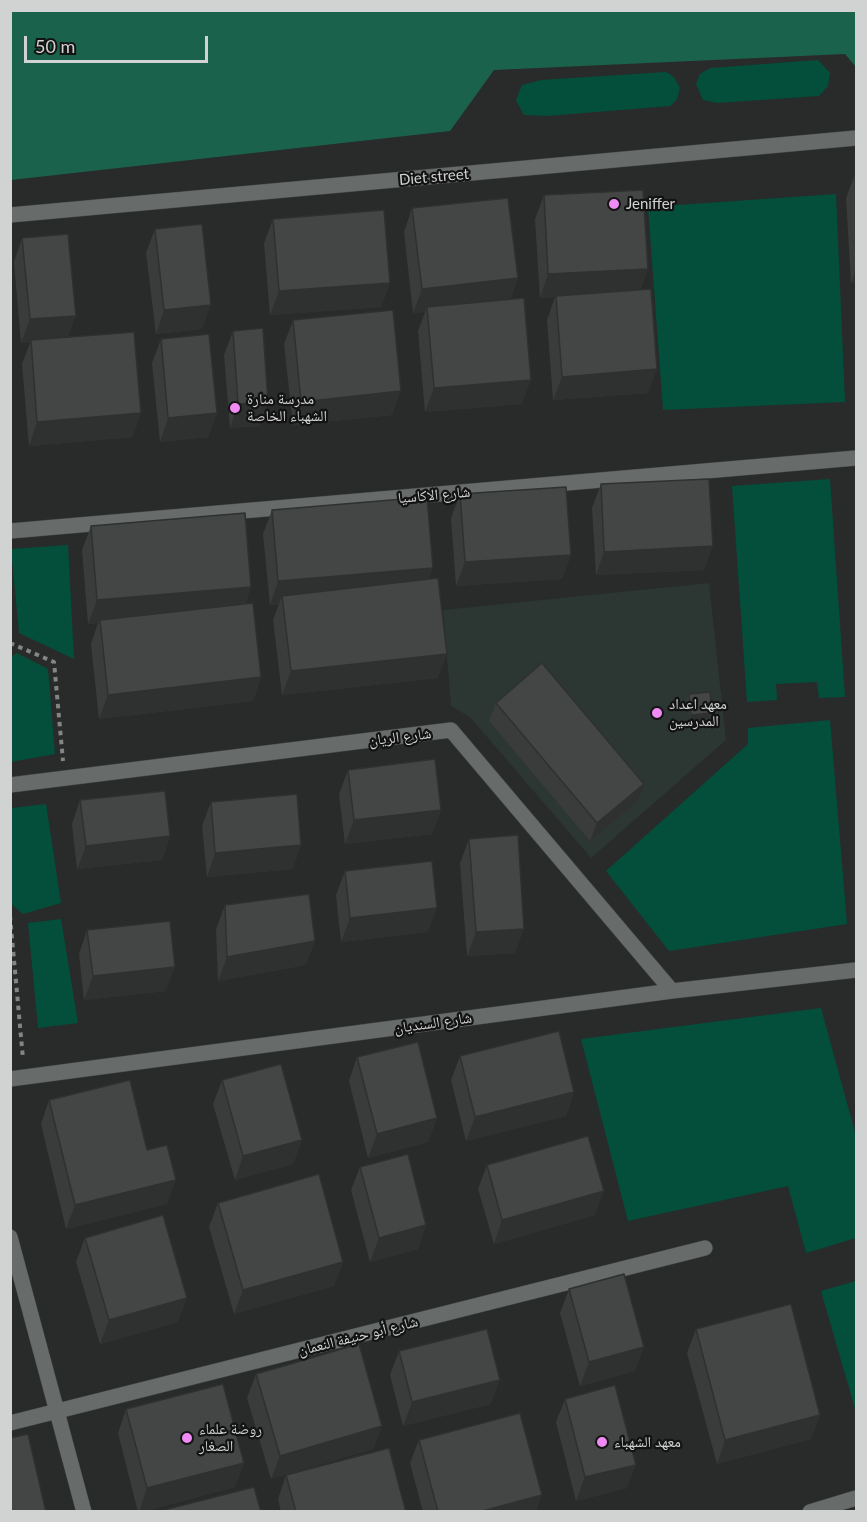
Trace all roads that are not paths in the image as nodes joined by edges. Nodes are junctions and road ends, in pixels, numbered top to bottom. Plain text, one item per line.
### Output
1 (856, 138) edge
2 (10, 215) edge
3 (856, 458) edge
4 (10, 531) edge
5 (10, 784) edge
6 (856, 970) edge
7 (672, 991) junction
8 (17, 1078) edge
9 (10, 1237) edge
10 (705, 1248) dead end
11 (57, 1411) junction
12 (10, 1423) edge
13 (856, 1498) edge
14 (84, 1512) edge
15 (810, 1512) edge

1 - 2 street, Diet street
3 - 4 street, شارع الاكاسيا
5 - 7 street, شارع الريان
6 - 7 street, شارع السنديان
7 - 8 street, شارع السنديان
9 - 11 street
10 - 11 street, شارع أبو حنيفة النعمان
11 - 12 street, شارع أبو حنيفة النعمان
11 - 14 street
13 - 15 street

